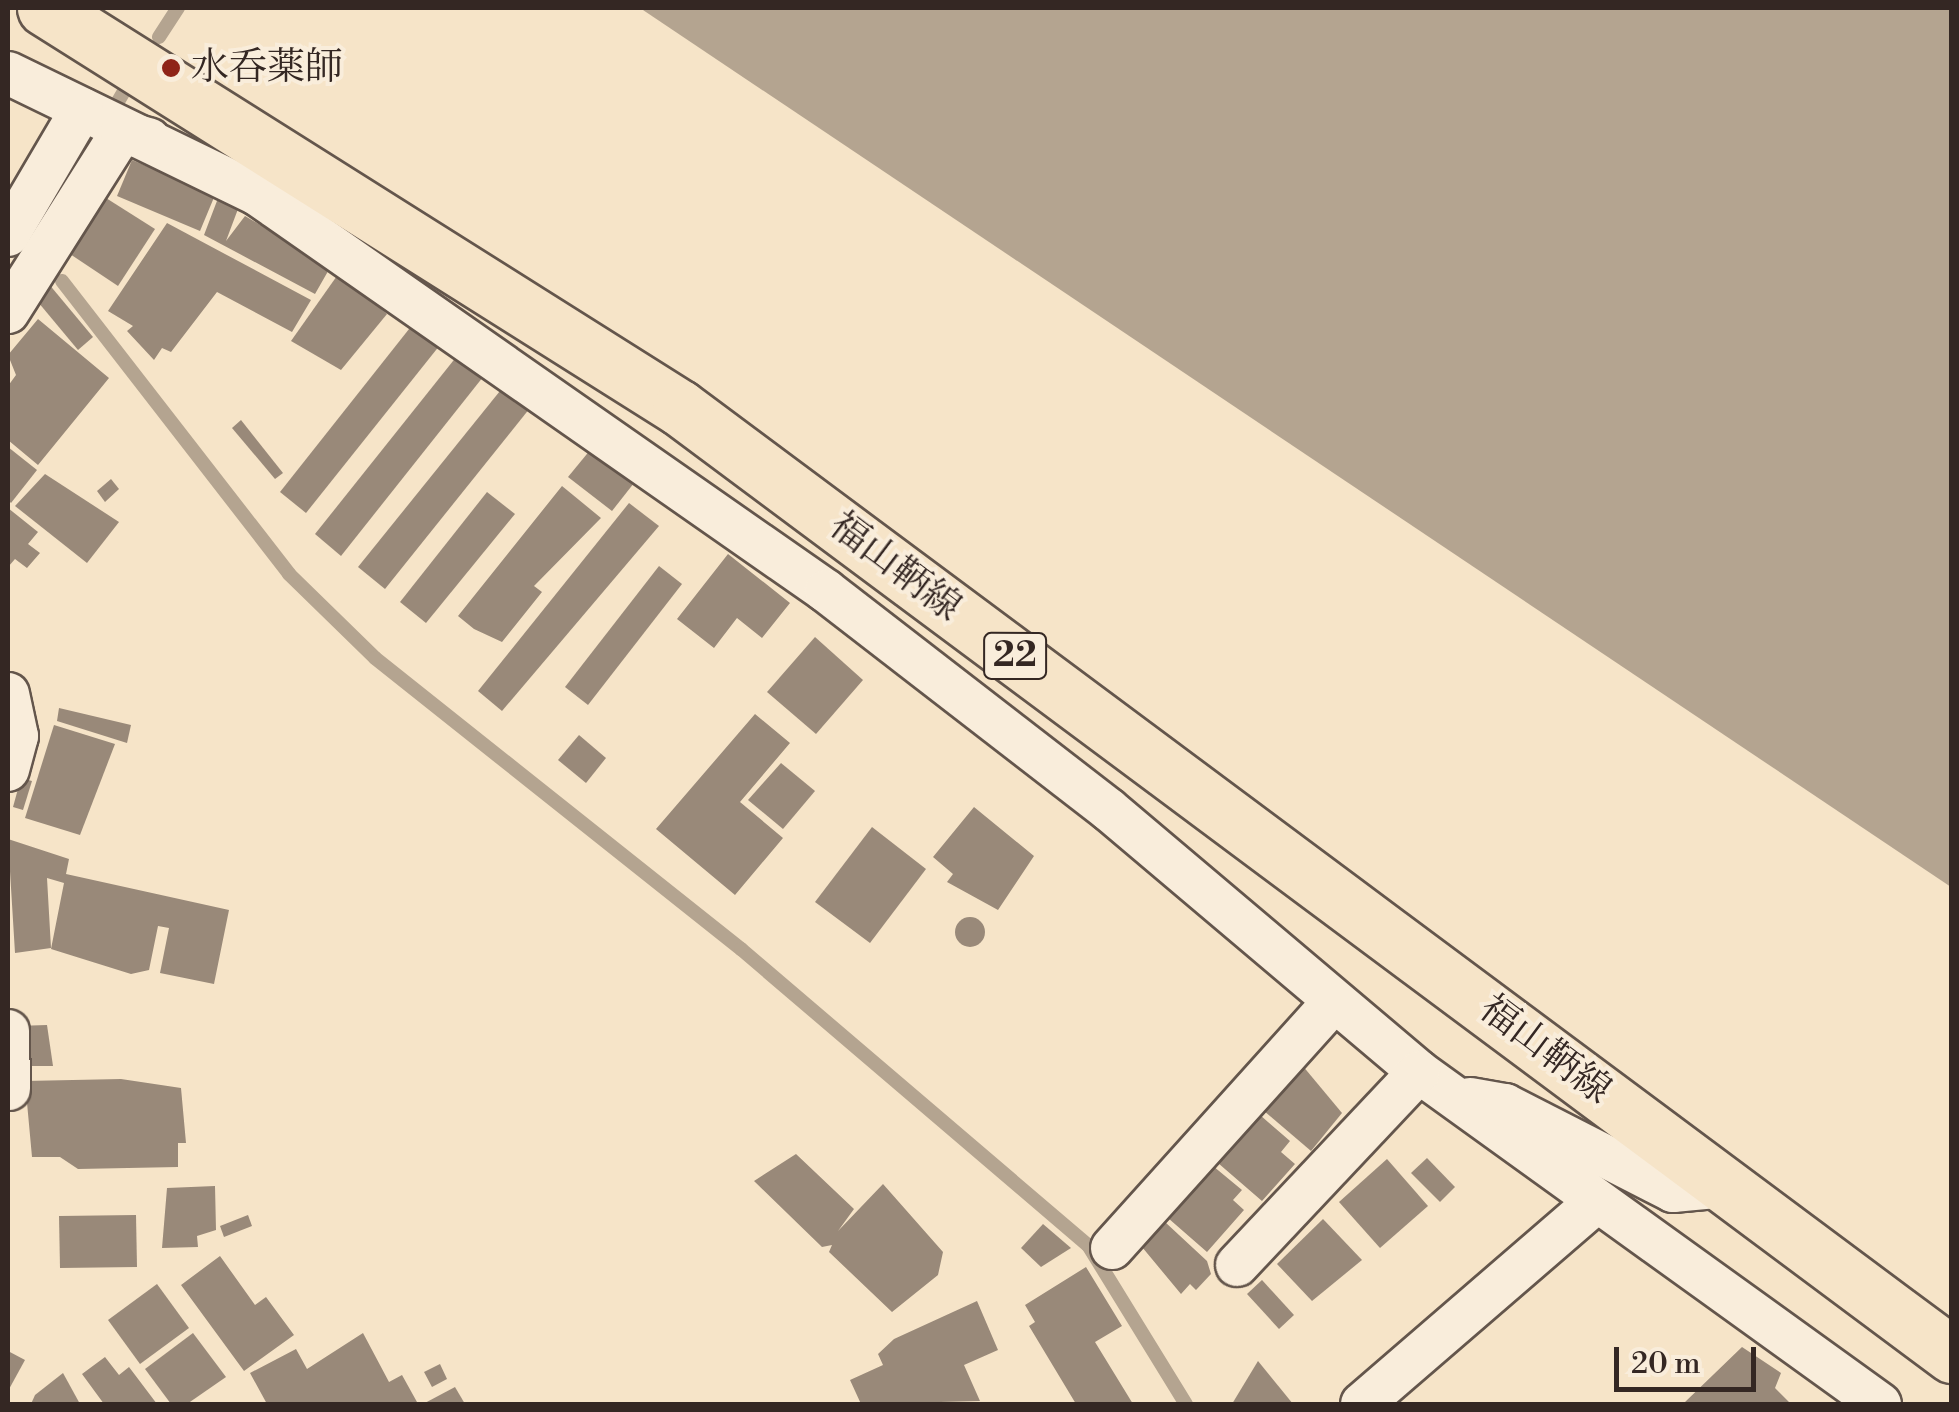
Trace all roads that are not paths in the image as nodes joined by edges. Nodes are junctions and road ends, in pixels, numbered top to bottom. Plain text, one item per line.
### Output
1 (45, 8) edge
2 (8, 73) edge
3 (82, 109) junction
4 (122, 132) junction
5 (339, 185) junction
6 (8, 234) edge
7 (8, 312) edge
8 (8, 694) edge
9 (8, 770) edge
10 (1332, 1004) junction
11 (8, 1031) edge
12 (1435, 1084) junction
13 (9, 1089) edge
14 (1726, 1186) junction
15 (1595, 1204) junction
16 (1112, 1248) dead end
17 (1237, 1265) dead end
18 (1952, 1355) edge
19 (1362, 1404) edge
20 (1880, 1404) edge

1 - 5 main road, 福山鞆線 / 22
2 - 3 street
3 - 4 street
3 - 6 street
4 - 5 street
4 - 7 street
4 - 10 street
5 - 14 main road, 福山鞆線 / 22
8 - 9 street
10 - 12 street
10 - 16 street
11 - 13 street
12 - 14 street
12 - 15 street
12 - 17 street
14 - 18 main road, 福山鞆線 / 22
15 - 19 street
15 - 20 street

